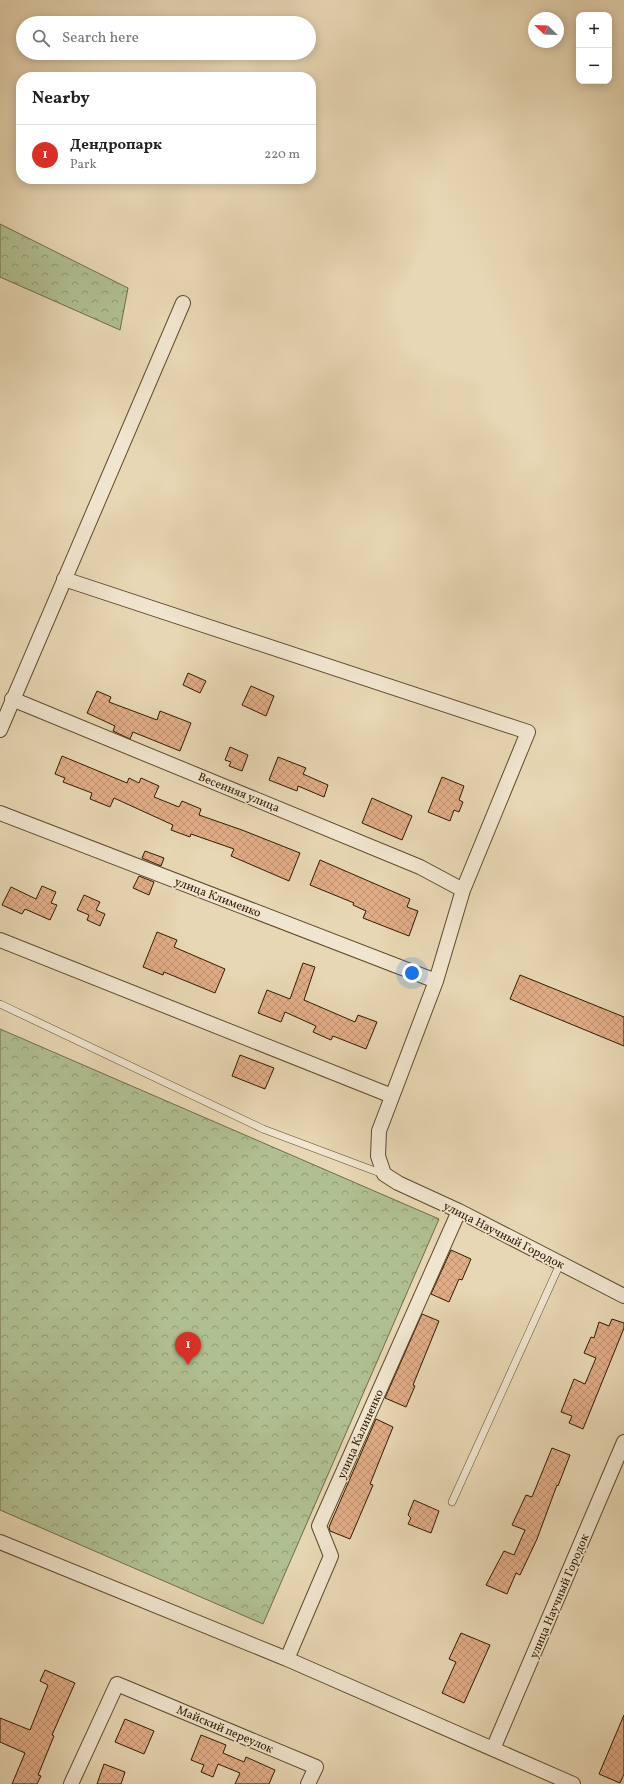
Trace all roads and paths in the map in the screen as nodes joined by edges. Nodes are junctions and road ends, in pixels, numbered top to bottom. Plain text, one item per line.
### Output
1 (183, 303) dead end
2 (64, 579) junction
3 (12, 699) junction
4 (0, 730) edge
5 (0, 813) edge
6 (463, 890) junction
7 (0, 940) edge
8 (436, 980) junction
9 (0, 1004) edge
10 (392, 1096) junction
11 (384, 1174) junction
12 (459, 1210) junction
13 (560, 1264) junction
14 (624, 1296) edge
15 (624, 1442) edge
16 (452, 1502) dead end
17 (0, 1542) edge
18 (287, 1659) junction
19 (493, 1749) junction
20 (71, 1784) edge
21 (308, 1784) edge
22 (573, 1784) edge

1 - 2 street
2 - 3 street
2 - 6 street
3 - 4 street
3 - 6 street, Весенняя улица
5 - 8 street, улица Клименко
6 - 8 street
7 - 10 street
8 - 10 street
9 - 11 lane
10 - 11 street
11 - 12 street, улица Научный Городок
12 - 13 street, улица Научный Городок
12 - 18 street, улица Калиненко
13 - 14 street, улица Научный Городок
13 - 16 lane
15 - 19 street, улица Научный Городок
17 - 18 street
18 - 19 street
19 - 22 street
20 - 21 street, Майский переулок

